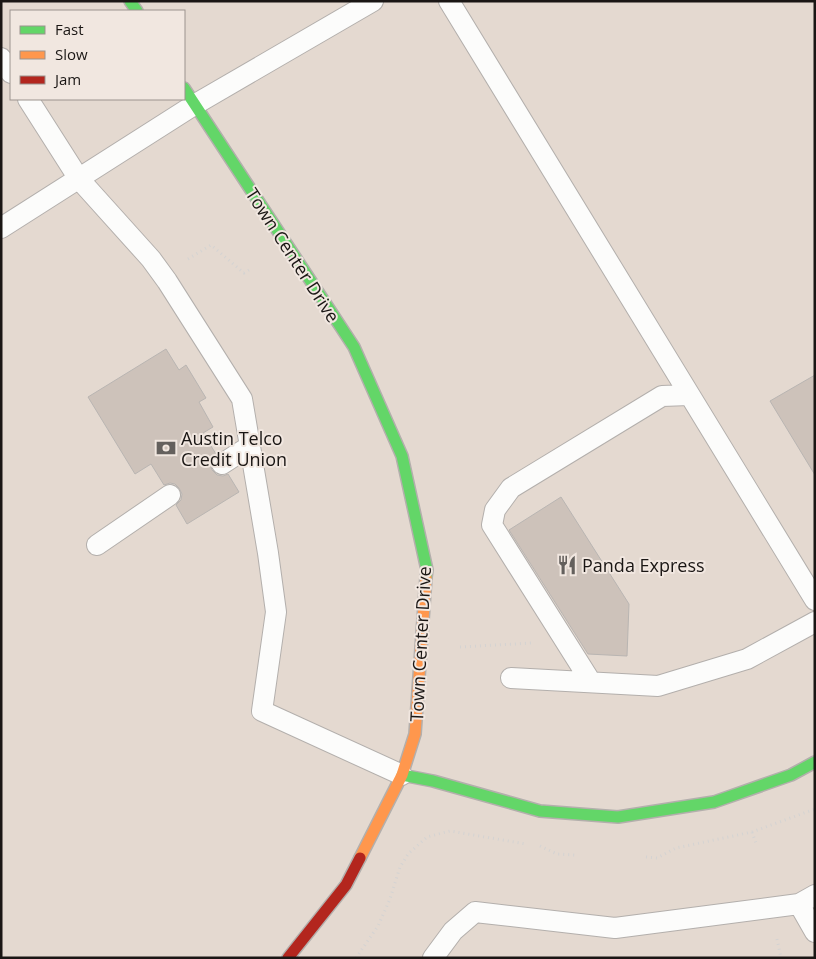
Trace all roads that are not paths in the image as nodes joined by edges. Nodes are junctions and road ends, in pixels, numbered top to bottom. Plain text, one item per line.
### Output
1 (373, 1) edge
2 (449, 1) edge
3 (1, 58) edge
4 (10, 72) edge
5 (185, 90) edge
6 (29, 100) edge
7 (194, 105) junction
8 (79, 179) junction
9 (1, 228) edge
10 (689, 395) junction
11 (250, 446) junction
12 (222, 464) dead end
13 (170, 495) dead end
14 (97, 544) dead end
15 (815, 600) edge
16 (815, 622) edge
17 (511, 678) dead end
18 (591, 682) junction
19 (815, 762) edge
20 (402, 774) junction
21 (807, 900) edge
22 (815, 932) edge
23 (288, 958) edge
24 (433, 958) edge

1 - 7 lane
2 - 10 lane
3 - 4 lane
5 - 7 street, Town Center Drive
6 - 8 lane
7 - 8 lane
7 - 20 street, Town Center Drive
8 - 9 lane
8 - 11 lane
10 - 15 lane
10 - 18 lane
11 - 12 lane
11 - 20 lane
13 - 14 lane
16 - 18 lane
17 - 18 lane
19 - 20 street
20 - 23 street, Town Center Drive
21 - 22 lane
21 - 24 lane

